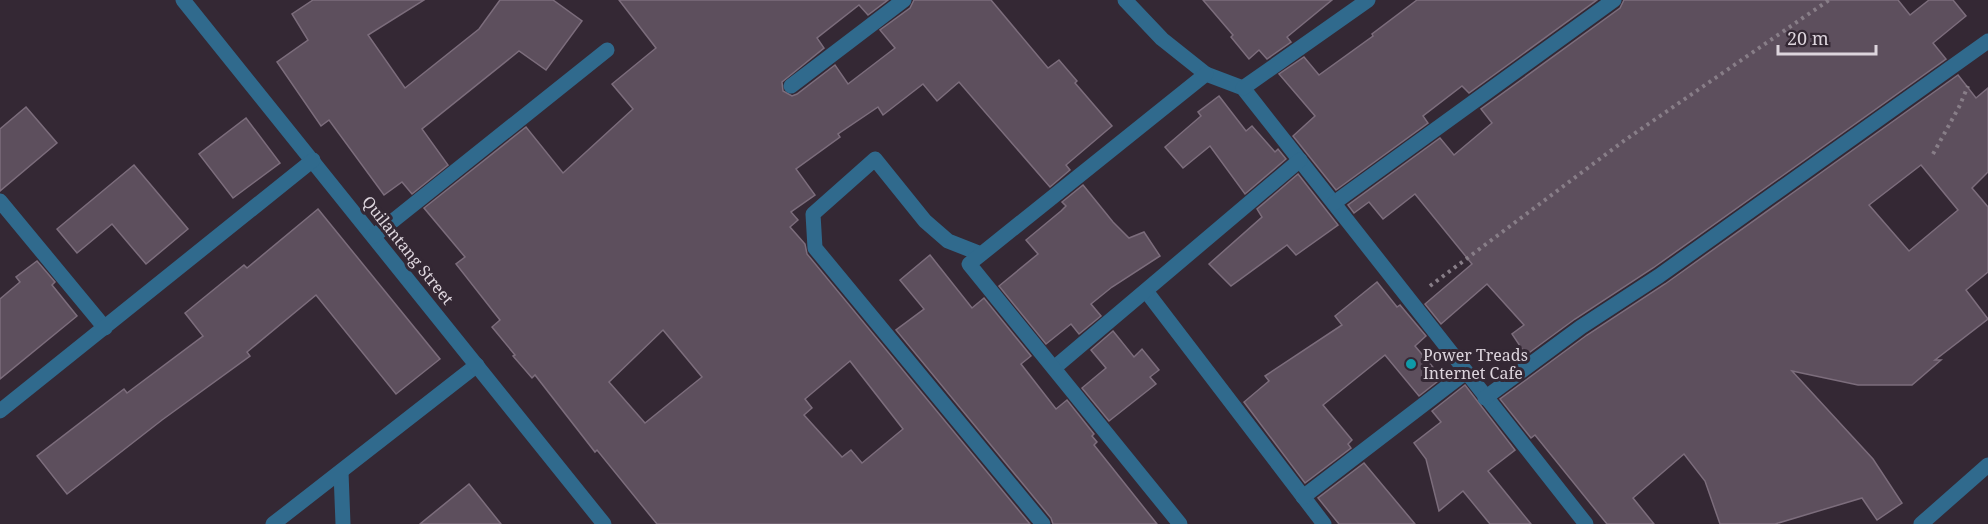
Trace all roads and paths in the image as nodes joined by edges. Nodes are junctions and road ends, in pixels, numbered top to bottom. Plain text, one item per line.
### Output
1 (183, 0) edge
2 (904, 0) edge
3 (1125, 0) edge
4 (1368, 0) edge
5 (1614, 0) edge
6 (1828, 0) edge
7 (1988, 41) edge
8 (607, 50) dead end
9 (1206, 74) junction
10 (1969, 85) dead end
11 (791, 86) dead end
12 (1243, 88) junction
13 (1933, 154) dead end
14 (313, 160) junction
15 (1300, 160) junction
16 (0, 201) edge
17 (1334, 203) junction
18 (374, 236) junction
19 (981, 254) junction
20 (1146, 291) junction
21 (1410, 301) junction
22 (105, 328) junction
23 (477, 365) junction
24 (1054, 368) junction
25 (1466, 372) junction
26 (1485, 398) junction
27 (0, 411) edge
28 (1988, 465) edge
29 (341, 472) junction
30 (1303, 496) junction
31 (273, 524) edge
32 (343, 524) edge
33 (604, 524) edge
34 (1043, 524) edge
35 (1180, 524) edge
36 (1324, 524) edge
37 (1586, 524) edge
38 (1921, 524) edge

1 - 14 street, Quilantang Street
2 - 11 street
3 - 9 street
4 - 12 street
5 - 17 street
6 - 21 path
7 - 26 street
8 - 18 street
9 - 12 street
9 - 19 street
10 - 13 path
12 - 15 street
14 - 18 street, Quilantang Street
14 - 22 street
15 - 17 street
15 - 20 street
16 - 22 street
17 - 21 street
18 - 23 street, Quilantang Street
19 - 24 street
19 - 34 street
20 - 24 street
20 - 30 street
21 - 25 street
22 - 27 street
23 - 29 street
23 - 33 street, Quilantang Street
24 - 35 street
25 - 26 street
25 - 30 street
26 - 37 street
28 - 38 street
29 - 31 street
29 - 32 street
30 - 36 street

